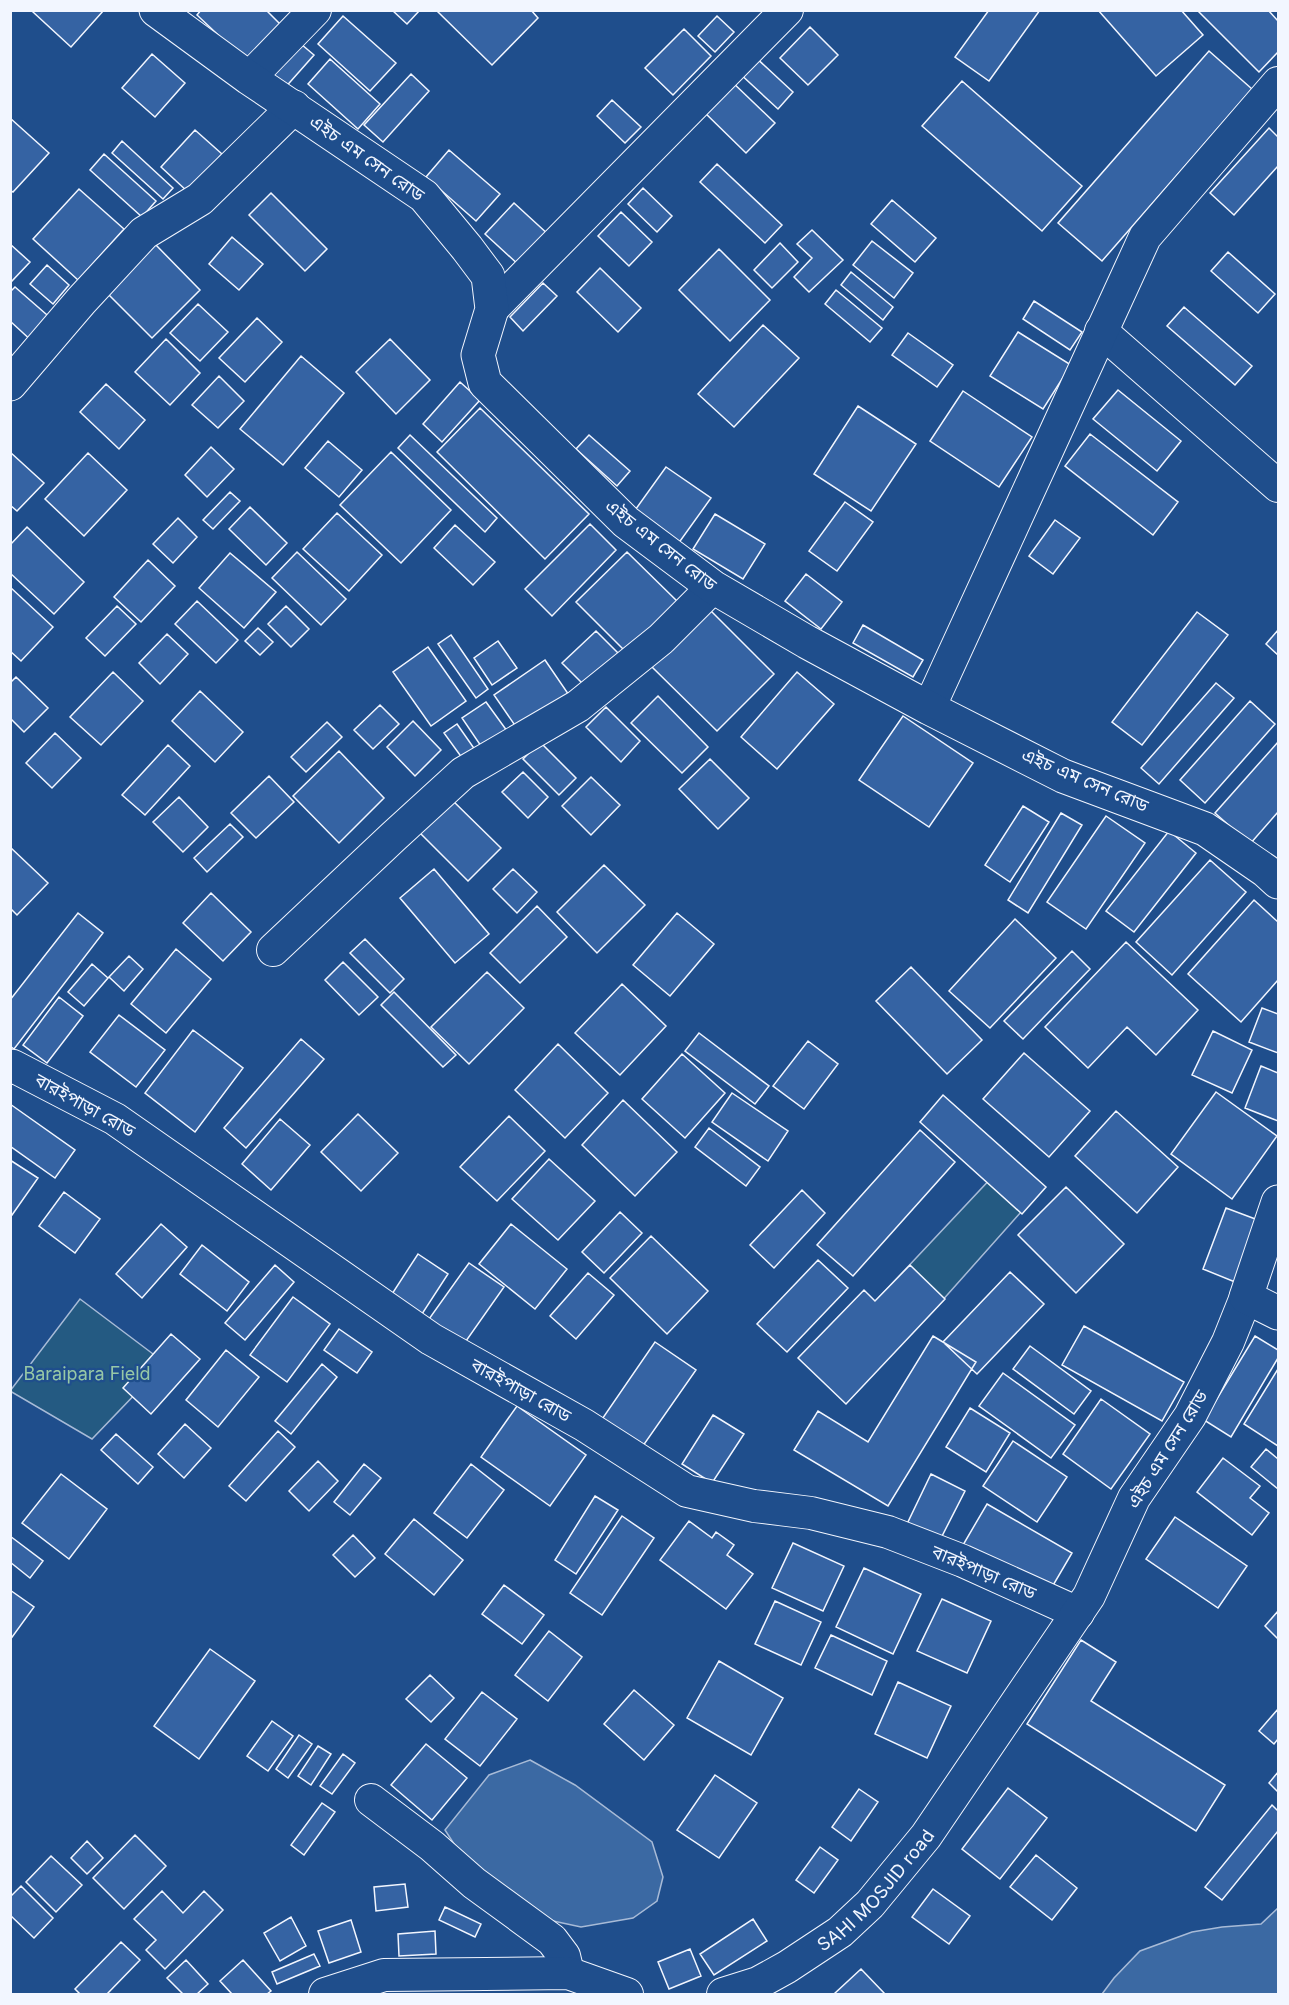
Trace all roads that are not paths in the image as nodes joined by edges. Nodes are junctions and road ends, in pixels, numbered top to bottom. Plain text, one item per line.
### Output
1 (156, 10) edge
2 (315, 10) edge
3 (787, 10) edge
4 (249, 78) junction
5 (1278, 83) edge
6 (294, 107) junction
7 (492, 309) junction
8 (1101, 331) junction
9 (10, 384) edge
10 (1278, 486) edge
11 (713, 587) junction
12 (929, 708) junction
13 (1278, 882) edge
14 (273, 950) dead end
15 (10, 1068) edge
16 (1278, 1202) edge
17 (1246, 1297) junction
18 (1278, 1313) edge
19 (1078, 1613) junction
20 (990, 1743) joint
21 (371, 1800) dead end
22 (568, 1973) junction
23 (325, 1995) edge
24 (627, 1995) edge
25 (723, 1995) edge

1 - 4 main road, এইচ এম সেন রোড
2 - 4 street
3 - 7 street
4 - 6 main road, এইচ এম সেন রোড
5 - 8 street
6 - 7 main road, এইচ এম সেন রোড
6 - 9 main road
7 - 11 main road, এইচ এম সেন রোড
8 - 10 street
8 - 12 street
11 - 12 main road, এইচ এম সেন রোড
11 - 14 street
12 - 13 main road, এইচ এম সেন রোড
15 - 19 street, বারইপাড়া রোড
16 - 17 main road, এইচ এম সেন রোড
17 - 18 main road
17 - 19 street, এইচ এম সেন রোড
19 - 20 street, এইচ এম সেন রোড
20 - 25 street, SAHI MOSJID road
21 - 22 street
22 - 23 street
22 - 24 street

